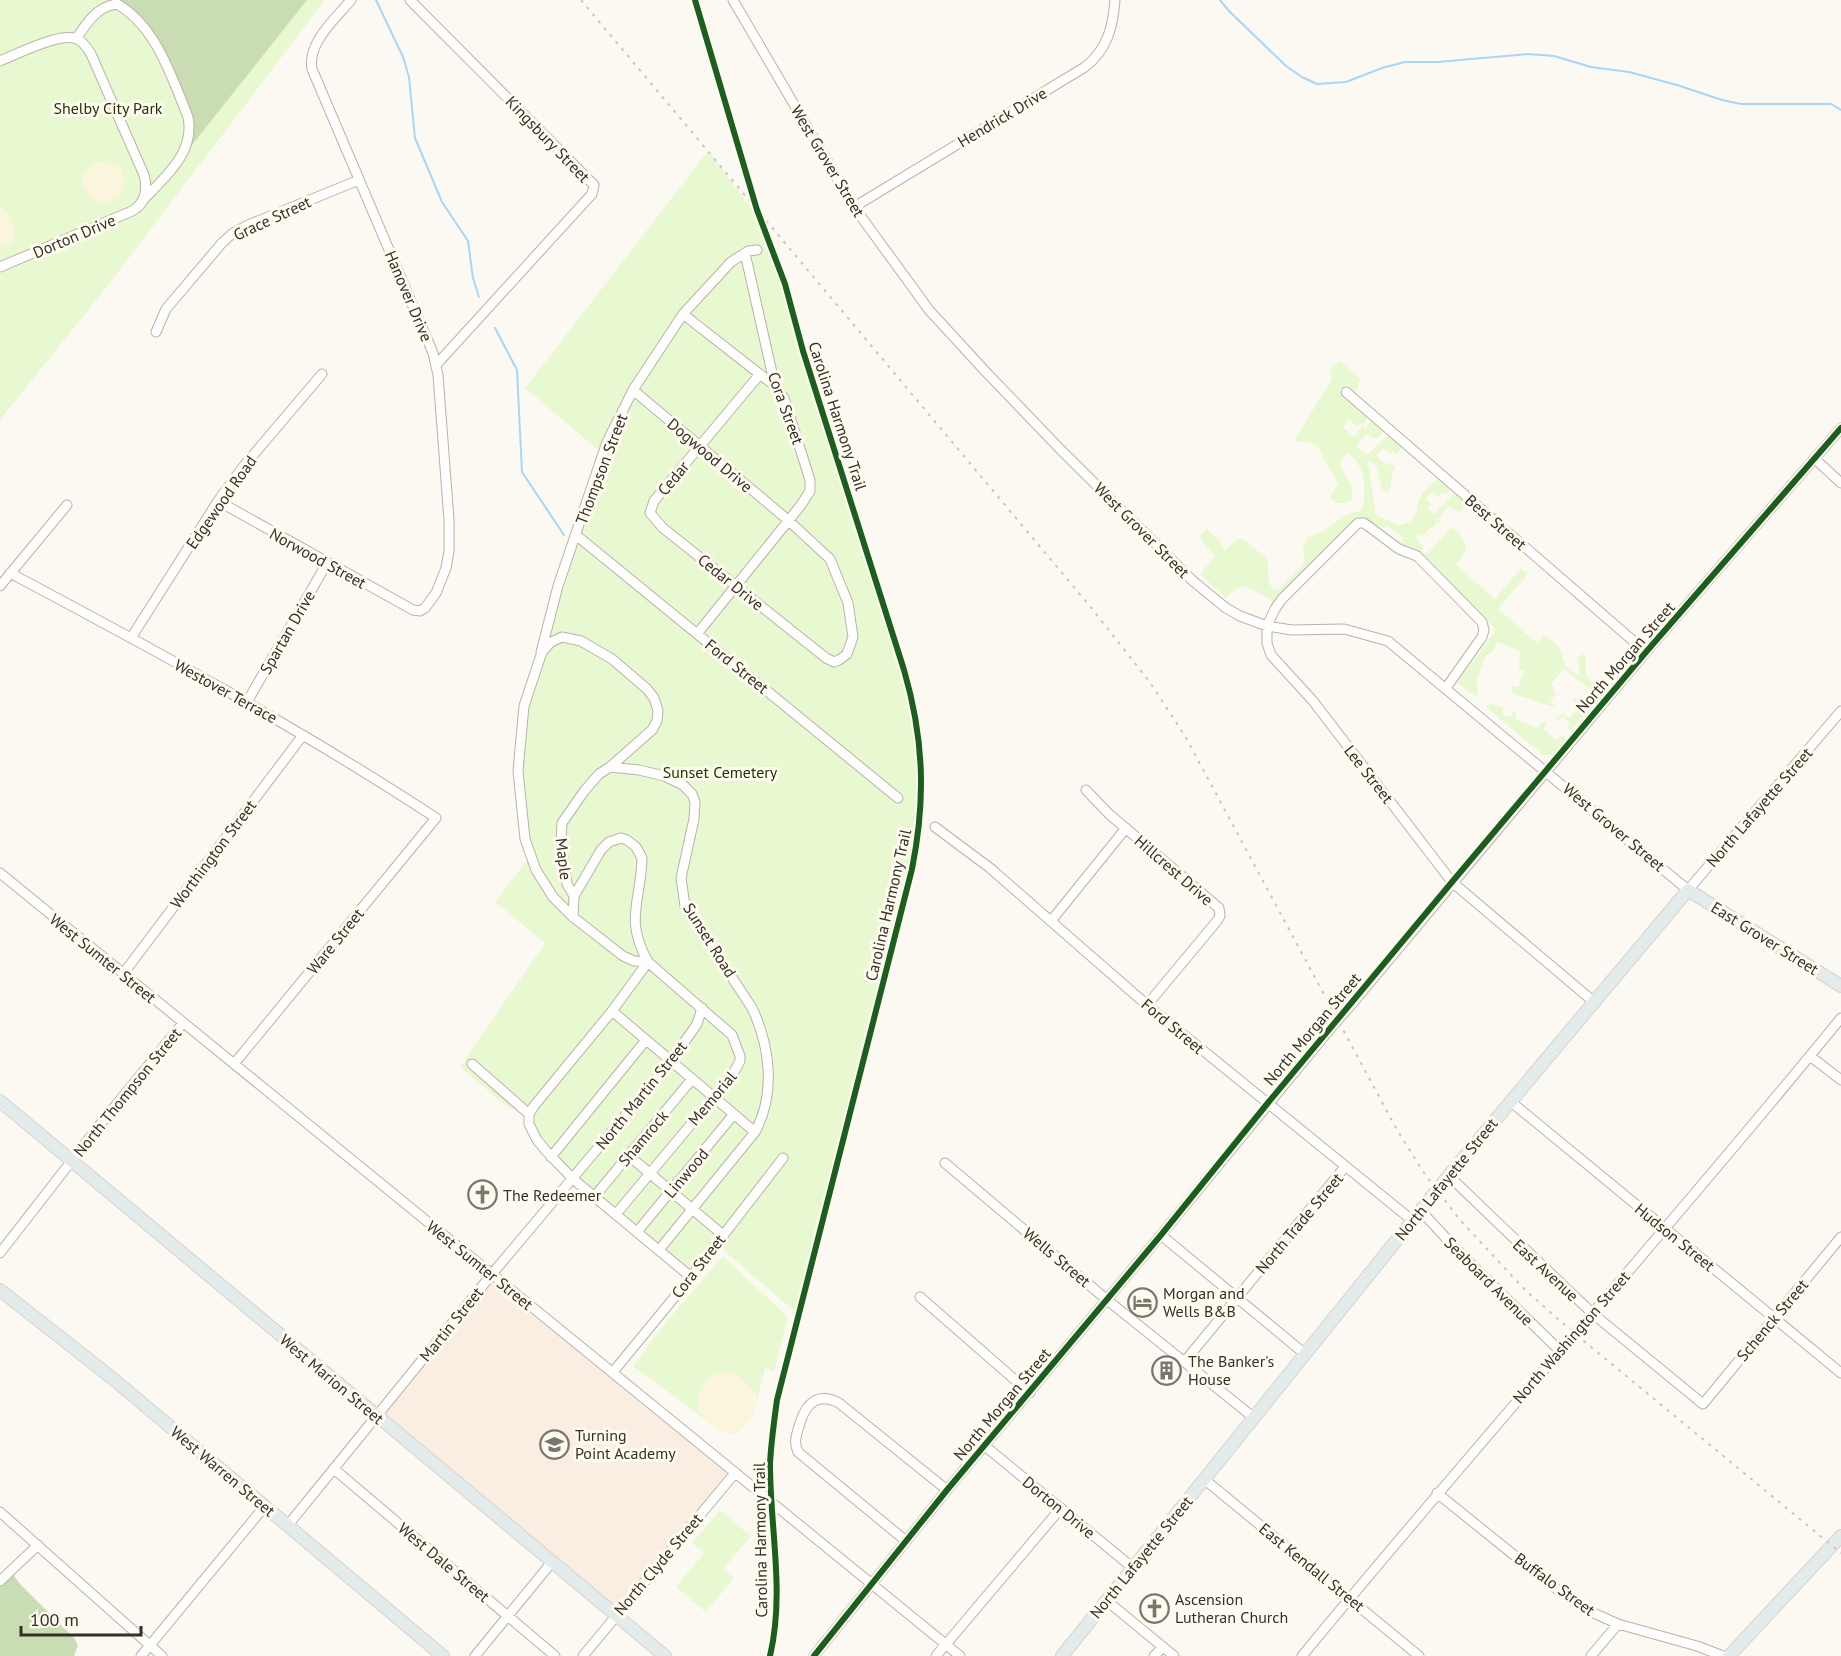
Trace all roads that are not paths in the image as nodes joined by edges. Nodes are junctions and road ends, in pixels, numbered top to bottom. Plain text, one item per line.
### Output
1 (351, 0) edge
2 (410, 0) edge
3 (733, 0) edge
4 (1115, 0) edge
5 (76, 39) junction
6 (0, 61) edge
7 (359, 180) junction
8 (144, 199) junction
9 (854, 207) junction
10 (757, 250) dead end
11 (745, 253) junction
12 (0, 267) edge
13 (683, 314) junction
14 (156, 332) dead end
15 (436, 365) junction
16 (322, 374) dead end
17 (760, 374) junction
18 (775, 386) junction
19 (633, 390) junction
20 (1346, 392) dead end
21 (1841, 428) edge
22 (700, 446) junction
23 (1815, 459) junction
24 (1841, 483) edge
25 (218, 501) junction
26 (67, 505) dead end
27 (788, 520) junction
28 (663, 528) joint
29 (576, 535) junction
30 (327, 563) junction
31 (10, 573) junction
32 (735, 585) junction
33 (0, 586) edge
34 (420, 611) joint
35 (1267, 626) junction
36 (697, 634) junction
37 (131, 638) junction
38 (1646, 652) junction
39 (538, 663) junction
40 (1446, 688) junction
41 (247, 702) junction
42 (1841, 711) edge
43 (303, 735) junction
44 (610, 767) junction
45 (1545, 771) junction
46 (1086, 790) dead end
47 (898, 798) dead end
48 (436, 818) joint
49 (935, 827) dead end
50 (1126, 828) junction
51 (0, 873) edge
52 (1452, 882) junction
53 (1688, 890) junction
54 (574, 896) junction
55 (573, 917) junction
56 (1051, 921) junction
57 (648, 962) junction
58 (123, 974) junction
59 (1841, 986) edge
60 (1594, 1002) junction
61 (1147, 1005) junction
62 (702, 1008) junction
63 (612, 1011) junction
64 (1841, 1018) edge
65 (183, 1023) junction
66 (646, 1040) junction
67 (1810, 1056) junction
68 (671, 1061) junction
69 (472, 1064) dead end
70 (234, 1065) junction
71 (692, 1079) junction
72 (1841, 1080) edge
73 (713, 1097) junction
74 (0, 1101) edge
75 (1510, 1101) junction
76 (1267, 1104) junction
77 (529, 1114) junction
78 (734, 1114) junction
79 (755, 1132) junction
80 (628, 1155) junction
81 (551, 1157) junction
82 (783, 1158) dead end
83 (72, 1161) junction
84 (945, 1163) dead end
85 (1344, 1168) junction
86 (650, 1173) junction
87 (1447, 1178) junction
88 (573, 1179) junction
89 (671, 1191) junction
90 (594, 1197) junction
91 (1425, 1206) junction
92 (692, 1209) junction
93 (616, 1214) junction
94 (1413, 1221) junction
95 (1665, 1229) junction
96 (637, 1232) junction
97 (723, 1234) junction
98 (1161, 1235) junction
99 (1841, 1237) edge
100 (658, 1250) junction
101 (0, 1253) edge
102 (492, 1274) junction
103 (691, 1277) junction
104 (0, 1290) edge
105 (920, 1297) dead end
106 (1237, 1298) junction
107 (1107, 1299) junction
108 (1592, 1313) junction
109 (1774, 1318) junction
110 (1559, 1350) junction
111 (1305, 1354) junction
112 (1185, 1361) junction
113 (613, 1372) junction
114 (1841, 1373) edge
115 (1030, 1393) junction
116 (1703, 1404) joint
117 (377, 1416) junction
118 (1253, 1417) junction
119 (985, 1446) junction
120 (334, 1469) junction
121 (735, 1473) junction
122 (1204, 1479) junction
123 (947, 1490) junction
124 (1437, 1494) junction
125 (265, 1506) junction
126 (1061, 1508) junction
127 (0, 1512) edge
128 (288, 1525) junction
129 (1841, 1536) edge
130 (906, 1541) junction
131 (38, 1545) junction
132 (552, 1562) junction
133 (1133, 1568) junction
134 (0, 1581) edge
135 (871, 1584) junction
136 (1351, 1599) junction
137 (1107, 1600) junction
138 (615, 1615) junction
139 (508, 1616) junction
140 (1618, 1624) junction
141 (150, 1645) junction
142 (946, 1645) junction
143 (1163, 1647) junction
144 (816, 1655) edge
145 (141, 1656) edge
146 (162, 1656) edge
147 (443, 1656) edge
148 (475, 1656) edge
149 (555, 1656) edge
150 (583, 1656) edge
151 (664, 1656) edge
152 (936, 1656) edge
153 (960, 1656) edge
154 (1062, 1656) edge
155 (1154, 1656) edge
156 (1174, 1656) edge
157 (1302, 1656) edge
158 (1419, 1656) edge
159 (1591, 1656) edge
160 (1723, 1656) edge
161 (1729, 1656) edge

1 - 7 street, Hanover Drive
2 - 15 street, Kingsbury Street
3 - 9 street, West Grover Street
4 - 9 street, Hendrick Drive
5 - 6 street
5 - 8 street
5 - 8 street, Dorton Drive
7 - 14 street, Grace Street
7 - 15 street, Hanover Drive
8 - 12 street, Dorton Drive
9 - 35 street, West Grover Street
10 - 11 street, Thompson Street
11 - 13 street, Thompson Street
11 - 18 street, Cora Street
13 - 17 street
13 - 19 street, Thompson Street
15 - 34 street, Hanover Drive
16 - 25 street, Edgewood Road
17 - 18 street
17 - 22 street, Cedar
18 - 27 street, Cora Street
19 - 22 street, Dogwood Drive
19 - 29 street, Thompson Street
20 - 38 street, Best Street
21 - 23 street, North Morgan Street
22 - 27 street, Dogwood Drive
22 - 28 street, Cedar
23 - 24 street
23 - 38 street, North Morgan Street
25 - 30 street, Norwood Street
25 - 37 street, Edgewood Road
26 - 31 street
27 - 32 street, Cora Street
27 - 32 street, Cedar Drive
28 - 32 street, Cedar Drive
29 - 36 street, Ford Street
29 - 39 street, Thompson Street
30 - 34 street, Norwood Street
30 - 41 street, Spartan Drive
31 - 33 street
31 - 37 street, Westover Terrace
32 - 36 street, Cora Street
35 - 40 street, West Grover Street
35 - 40 street
35 - 52 street, Lee Street
36 - 47 street, Ford Street
37 - 41 street, Westover Terrace
38 - 45 street, North Morgan Street
39 - 44 street, Thompson Street
39 - 55 street, Thompson Street
40 - 45 street, West Grover Street
41 - 43 street, Westover Terrace
42 - 53 street, North Lafayette Street
43 - 48 street, Westover Terrace
43 - 58 street, Worthington Street
44 - 54 street, Maple
44 - 79 street, Sunset Road
45 - 52 street, North Morgan Street
45 - 53 street, West Grover Street
46 - 50 street
48 - 70 street, Ware Street
49 - 56 street, Ford Street
50 - 56 street, Hillcrest Drive
50 - 61 street, Hillcrest Drive
51 - 58 street, West Sumter Street
52 - 60 street, Lee Street
52 - 76 street, North Morgan Street, bridge
53 - 59 main road, East Grover Street
53 - 60 main road, North Lafayette Street
54 - 55 street
54 - 57 street
55 - 57 street, Thompson Street
56 - 61 street, Ford Street
57 - 62 street, Memorial
57 - 63 street
58 - 65 street, West Sumter Street
60 - 75 main road, North Lafayette Street
61 - 76 street, Ford Street
62 - 68 street, North Martin Street
62 - 73 street, Memorial
63 - 66 street
63 - 77 street
64 - 67 street, North Washington Street
65 - 70 street, West Sumter Street
65 - 83 street, North Thompson Street
66 - 68 street
66 - 81 street
67 - 72 street
67 - 95 street, North Washington Street
68 - 71 street
68 - 88 street, North Martin Street
69 - 77 street
70 - 102 street, West Sumter Street
71 - 73 street
71 - 80 street, Shamrock
73 - 78 street
73 - 86 street, Memorial
74 - 83 main road, West Marion Street
75 - 87 main road, North Lafayette Street
75 - 95 street, Hudson Street
76 - 85 street, Ford Street
76 - 98 street, North Morgan Street
77 - 81 street
78 - 79 street
78 - 89 street, Linwood
79 - 92 street
80 - 86 street
80 - 90 street, Shamrock
81 - 88 street
82 - 97 street, Cora Street
83 - 101 street, North Thompson Street
83 - 117 main road, West Marion Street
84 - 107 street, Wells Street
85 - 94 street, Ford Street
85 - 106 street, North Trade Street
86 - 89 street
86 - 93 street, Memorial
87 - 91 main road, North Lafayette Street, bridge
87 - 108 street, East Avenue
88 - 90 street
88 - 102 street, Martin Street
89 - 92 street
89 - 96 street, Linwood
90 - 93 street
91 - 94 main road, North Lafayette Street
91 - 110 street, Seaboard Avenue
92 - 97 street
92 - 100 street
93 - 96 street
94 - 111 main road, North Lafayette Street
95 - 108 street, North Washington Street
95 - 109 street, Hudson Street
96 - 100 street
97 - 103 street, Cora Street
98 - 106 street
98 - 107 street, North Morgan Street
99 - 109 street, Schenck Street
100 - 103 street
102 - 113 street, West Sumter Street
102 - 117 street, Martin Street
103 - 113 street, Cora Street
104 - 125 main road, West Warren Street
105 - 115 street
106 - 111 street
106 - 112 street, North Trade Street
107 - 112 street, Wells Street
107 - 115 street, North Morgan Street
108 - 110 street, North Washington Street
108 - 116 street, East Avenue
109 - 114 street, Hudson Street
109 - 116 street, Schenck Street
110 - 124 street, North Washington Street
111 - 118 main road, North Lafayette Street
112 - 118 street, Wells Street
113 - 121 street, West Sumter Street
115 - 119 street, North Morgan Street
117 - 120 street, Martin Street
117 - 132 main road, West Marion Street
118 - 122 main road, North Lafayette Street
119 - 123 street, North Morgan Street
119 - 126 street, Dorton Drive
120 - 128 street, Martin Street
120 - 139 street, West Dale Street
121 - 135 street, West Sumter Street
121 - 138 street, North Clyde Street
122 - 133 main road, North Lafayette Street
122 - 136 street, East Kendall Street
123 - 130 street, North Morgan Street
123 - 130 street
124 - 136 street, North Washington Street
124 - 140 street, Buffalo Street
125 - 128 main road, West Warren Street
125 - 141 street
126 - 133 street, Dorton Drive
126 - 142 street
127 - 131 street
128 - 147 main road, West Warren Street
129 - 161 main road
130 - 135 street, North Morgan Street
131 - 134 street
131 - 141 street
132 - 138 main road, West Marion Street
132 - 139 street
133 - 137 main road, North Lafayette Street
135 - 142 street, West Sumter Street
135 - 144 street, North Morgan Street
136 - 157 street, North Washington Street
136 - 158 street, East Kendall Street
137 - 143 street
137 - 154 main road, North Lafayette Street
138 - 150 street, North Clyde Street
138 - 151 main road, West Marion Street
139 - 148 street
139 - 149 street, West Dale Street
140 - 159 street
140 - 160 street, Buffalo Street
141 - 145 street
141 - 146 street
142 - 152 street
142 - 153 street, West Sumter Street
143 - 155 street
143 - 156 street

